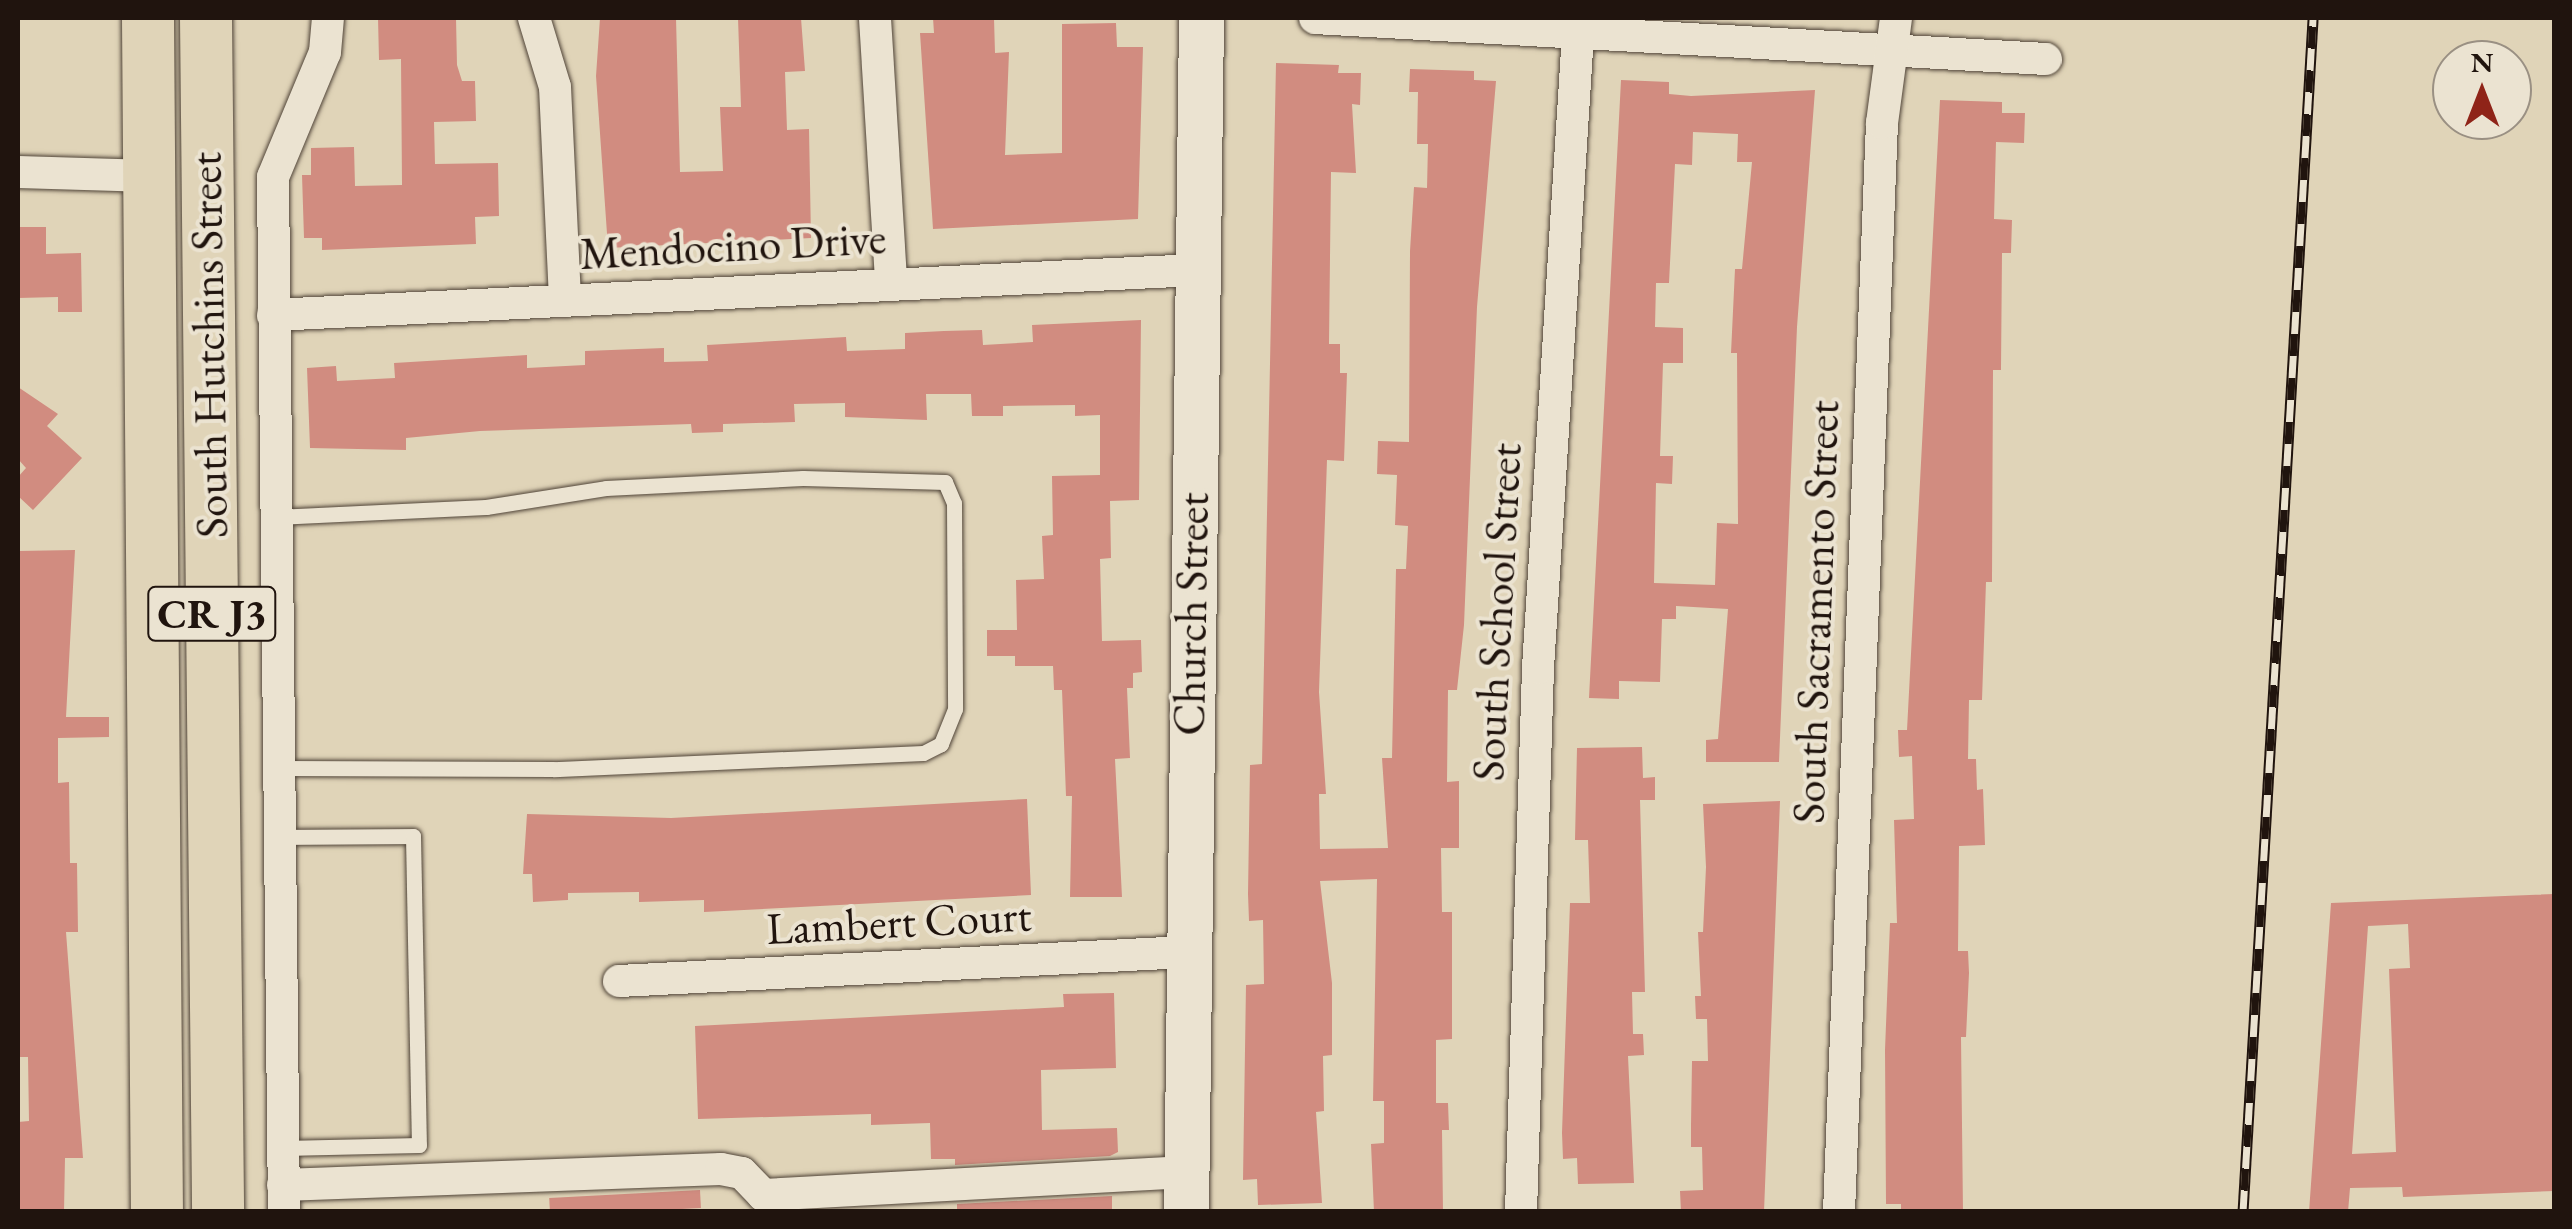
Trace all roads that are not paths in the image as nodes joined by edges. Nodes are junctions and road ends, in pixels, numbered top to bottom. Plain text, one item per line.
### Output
1 (148, 18) edge
2 (206, 18) edge
3 (328, 18) edge
4 (534, 18) edge
5 (875, 18) edge
6 (1202, 18) edge
7 (1316, 18) edge
8 (1579, 25) edge
9 (1894, 34) edge
10 (2046, 59) dead end
11 (18, 172) edge
12 (151, 176) junction
13 (1198, 270) junction
14 (891, 283) junction
15 (564, 300) junction
16 (273, 315) junction
17 (276, 518) junction
18 (280, 768) junction
19 (281, 837) junction
20 (1184, 952) junction
21 (618, 981) dead end
22 (283, 1148) junction
23 (1186, 1192) edge
24 (283, 1198) edge
25 (764, 1203) edge
26 (157, 1212) edge
27 (218, 1212) edge
28 (1521, 1212) edge
29 (1839, 1212) edge

1 - 12 main road, South Hutchins Street / CR J3
2 - 27 main road, South Hutchins Street / CR J3
3 - 16 street
4 - 15 street
5 - 14 street
6 - 13 street, Church Street
7 - 8 street
8 - 9 street
8 - 28 street, South School Street
9 - 10 street
9 - 29 street, South Sacramento Street
11 - 12 street
12 - 26 main road, South Hutchins Street / CR J3
13 - 14 street, Mendocino Drive
13 - 20 street, Church Street
14 - 15 street, Mendocino Drive
15 - 16 street, Mendocino Drive
16 - 17 street
17 - 18 street
17 - 18 lane
18 - 19 street
19 - 22 street
19 - 22 lane
20 - 21 street, Lambert Court
20 - 23 street, Church Street
22 - 24 street
23 - 25 street
24 - 25 street

